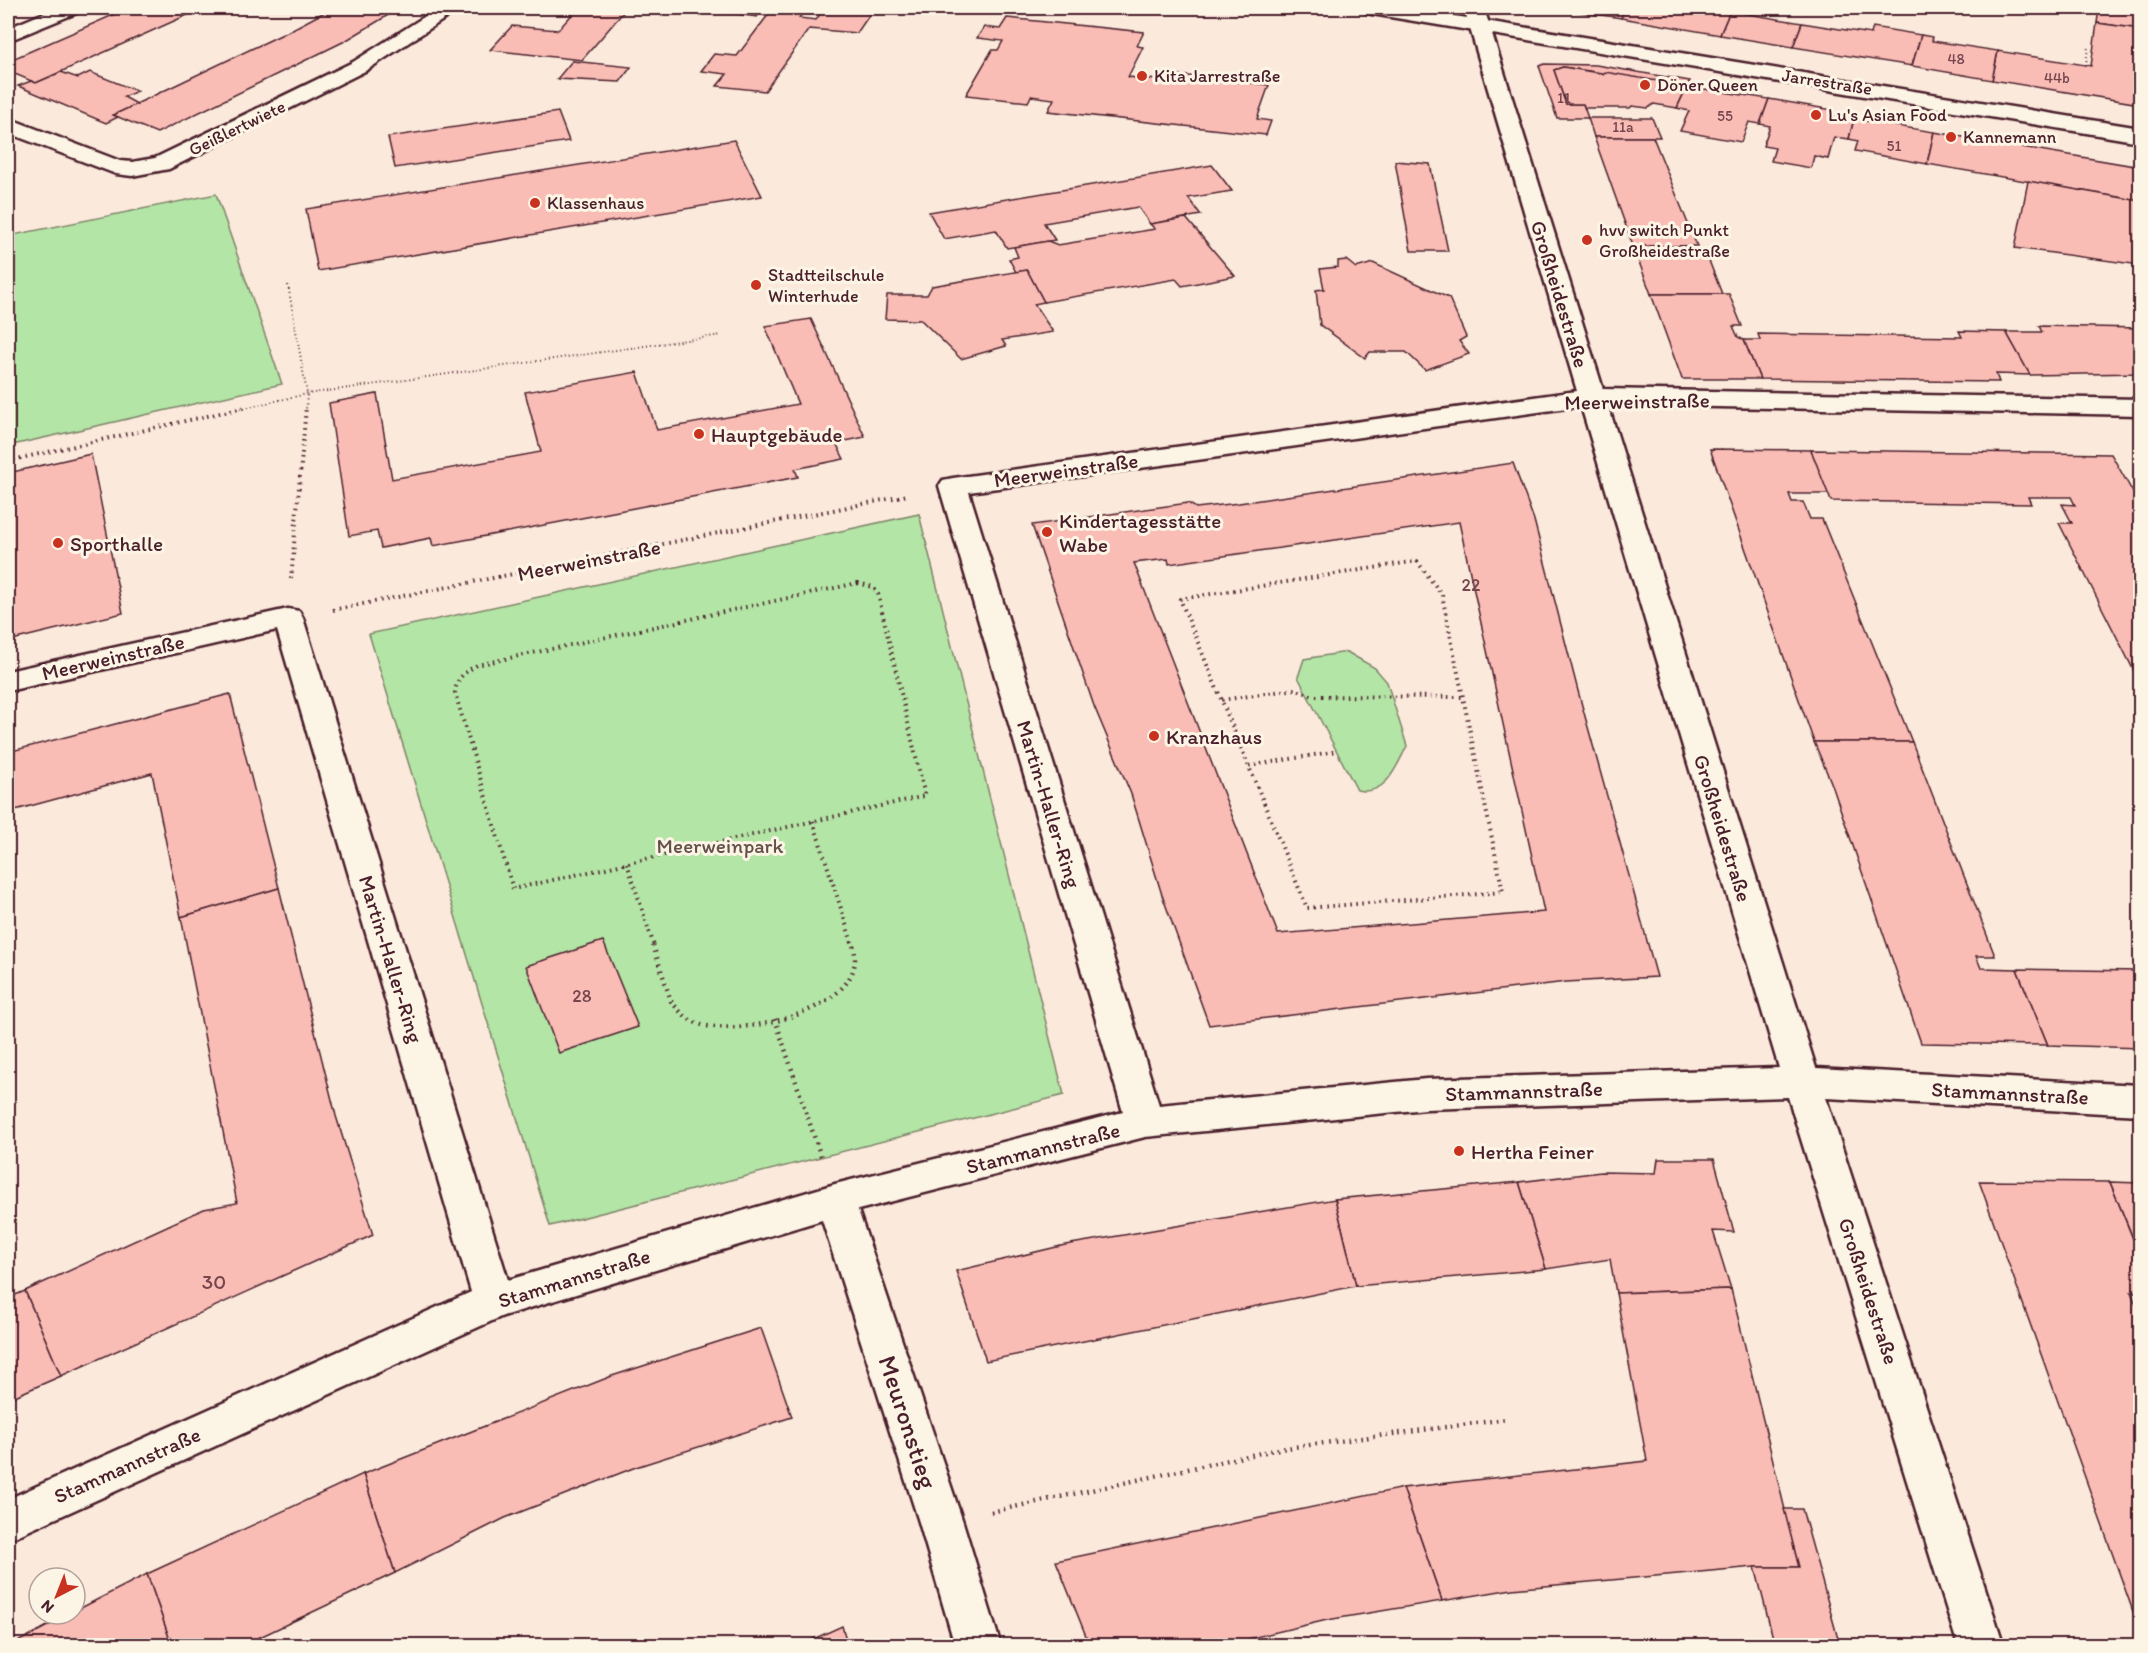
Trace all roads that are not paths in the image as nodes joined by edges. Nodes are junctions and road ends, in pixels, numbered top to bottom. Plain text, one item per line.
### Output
1 (72, 8) edge
2 (451, 8) edge
3 (1372, 8) edge
4 (1478, 16) edge
5 (8, 36) edge
6 (8, 125) edge
7 (2140, 135) edge
8 (1591, 397) junction
9 (2140, 407) edge
10 (953, 486) joint
11 (288, 618) joint
12 (8, 681) edge
13 (1803, 1082) junction
14 (2140, 1100) edge
15 (1145, 1122) junction
16 (835, 1200) junction
17 (495, 1301) junction
18 (8, 1520) edge
19 (978, 1646) edge
20 (1981, 1646) edge

1 - 5 street
2 - 6 street, Geißlertwiete
3 - 4 street, Jarrestraße
4 - 7 street, Jarrestraße
4 - 8 street, Großheidestraße
8 - 9 street, Meerweinstraße
8 - 10 street, Meerweinstraße
8 - 13 street, Großheidestraße
10 - 15 street, Martin-Haller-Ring
11 - 12 street, Meerweinstraße
11 - 17 street, Martin-Haller-Ring
13 - 14 street, Stammannstraße
13 - 15 street, Stammannstraße
13 - 20 street, Großheidestraße
15 - 16 street, Stammannstraße
16 - 17 street, Stammannstraße
16 - 19 street, Meuronstieg
17 - 18 street, Stammannstraße

